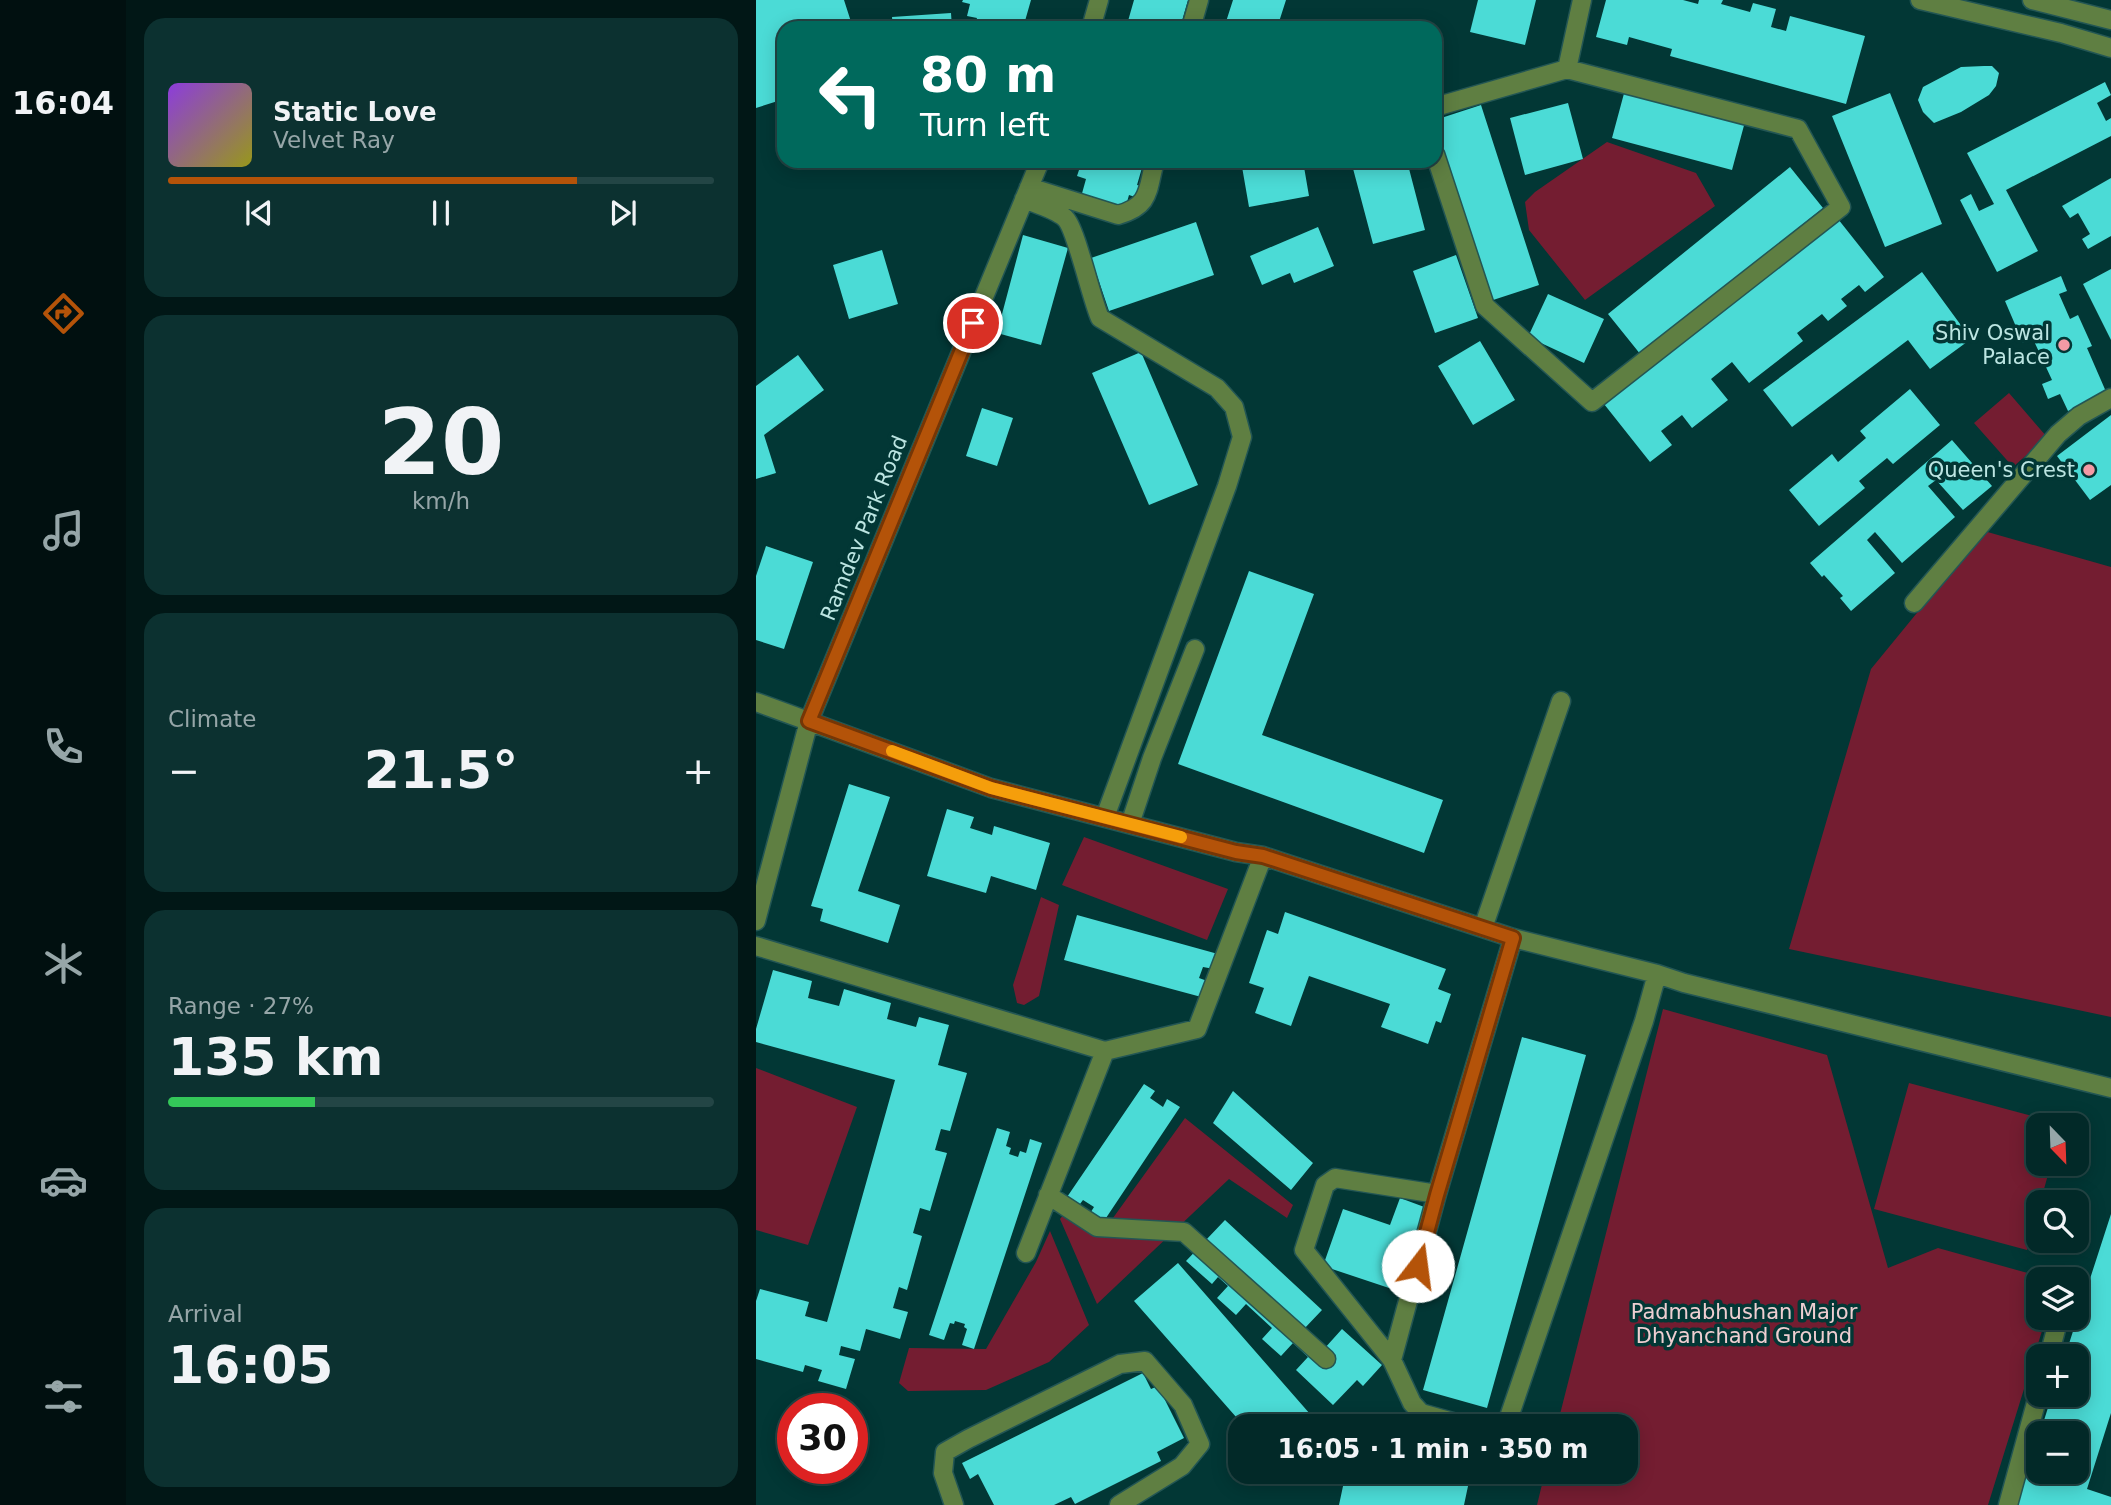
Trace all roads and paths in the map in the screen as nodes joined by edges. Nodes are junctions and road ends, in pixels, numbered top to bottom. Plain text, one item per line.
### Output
1 (1099, 0) edge
2 (1199, 0) edge
3 (1582, 0) edge
4 (1920, 0) edge
5 (2032, 0) edge
6 (2111, 20) edge
7 (1093, 21) edge
8 (1193, 21) edge
9 (2111, 48) edge
10 (1567, 69) junction
11 (1442, 105) edge
12 (1037, 168) edge
13 (1153, 168) edge
14 (1440, 168) edge
15 (1026, 193) junction
16 (2111, 398) edge
17 (1914, 603) dead end
18 (1195, 649) dead end
19 (1561, 701) dead end
20 (756, 702) edge
21 (809, 721) junction
22 (1105, 817) junction
23 (1129, 824) junction
24 (1263, 856) junction
25 (756, 921) edge
26 (1482, 928) junction
27 (1513, 938) junction
28 (756, 946) edge
29 (1657, 974) junction
30 (1105, 1051) junction
31 (2111, 1088) edge
32 (1048, 1195) junction
33 (1437, 1195) junction
34 (1026, 1253) dead end
35 (1325, 1359) dead end
36 (1392, 1360) junction
37 (2035, 1407) edge
38 (1425, 1414) edge
39 (1510, 1414) edge
40 (954, 1505) edge
41 (1119, 1505) edge
42 (2008, 1505) edge

1 - 7 street
2 - 8 street
3 - 10 street
4 - 9 street
5 - 6 street
10 - 11 street
10 - 14 street
12 - 15 street, Ramdev Park Road
13 - 15 street
15 - 21 street, Ramdev Park Road
15 - 22 street
16 - 17 street
18 - 23 street
19 - 26 street
20 - 21 street
21 - 22 street
21 - 25 street, Ramdev Park Road
22 - 23 street
23 - 24 street
24 - 26 street
24 - 30 street
26 - 27 street
27 - 29 street
27 - 33 street
28 - 30 street
29 - 31 street
29 - 39 street
30 - 32 street
32 - 34 street
32 - 35 street
33 - 36 street
33 - 36 street
36 - 38 street
37 - 42 street
40 - 41 street

